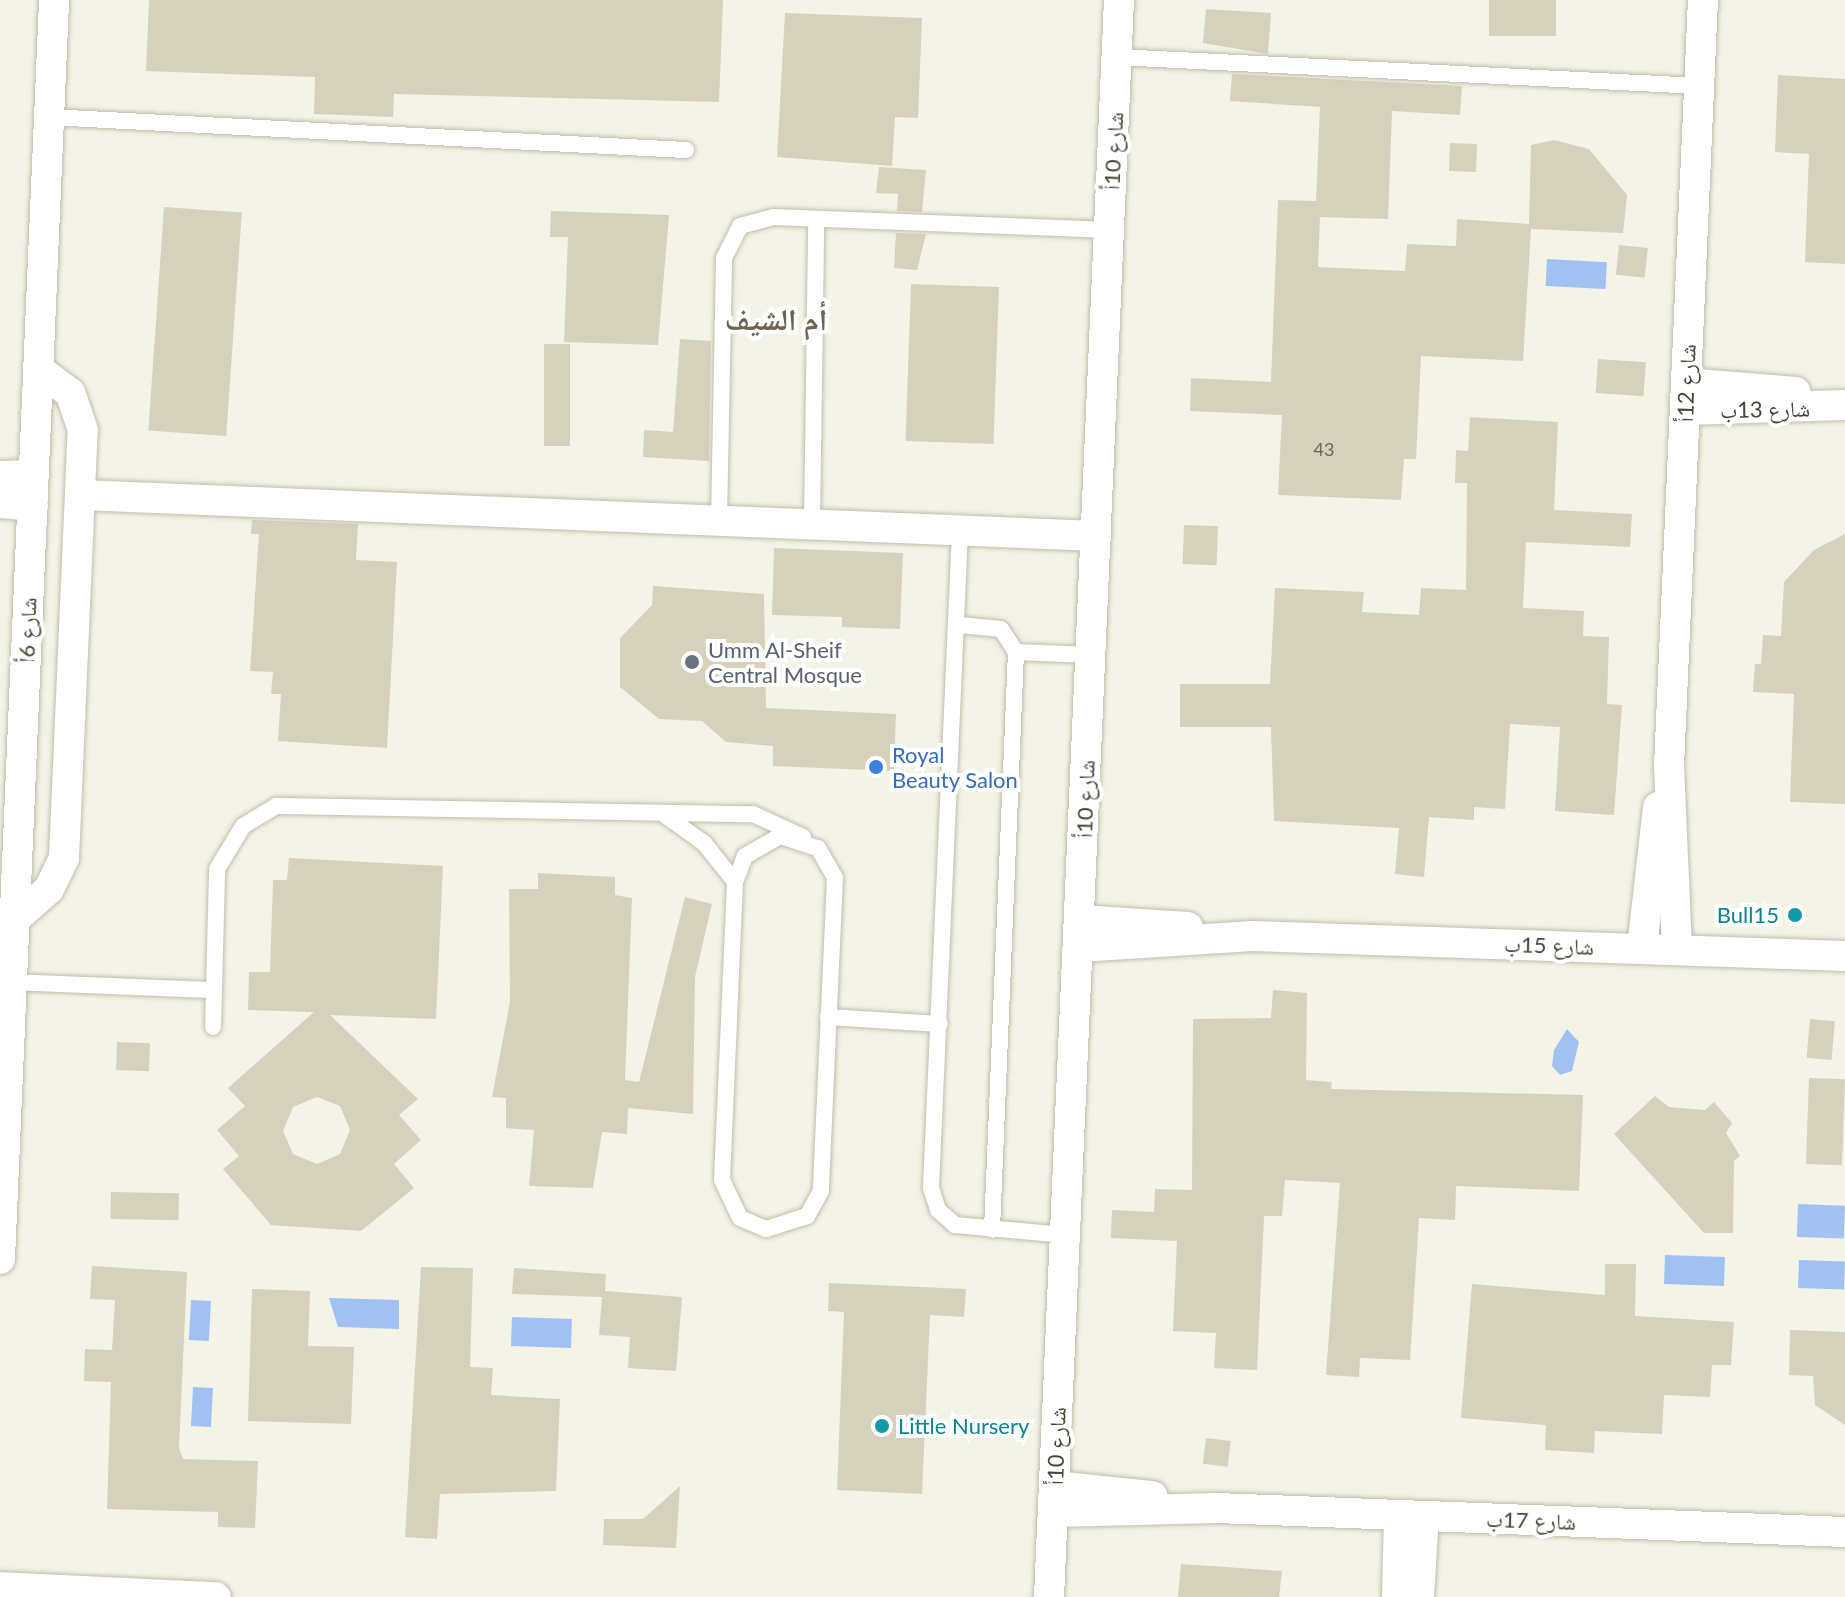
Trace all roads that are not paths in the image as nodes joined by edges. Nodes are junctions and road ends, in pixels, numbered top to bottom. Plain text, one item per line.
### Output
1 (54, 0) edge
2 (1119, 0) edge
3 (1703, 0) edge
4 (1117, 57) junction
5 (1699, 86) junction
6 (49, 117) junction
7 (686, 150) dead end
8 (816, 219) junction
9 (1109, 230) junction
10 (39, 370) junction
11 (1685, 396) junction
12 (1845, 398) edge
13 (1845, 405) edge
14 (34, 475) junction
15 (0, 476) edge
16 (81, 495) junction
17 (0, 503) edge
18 (33, 506) junction
19 (719, 521) junction
20 (812, 524) junction
21 (960, 531) junction
22 (1096, 536) junction
23 (960, 625) junction
24 (1016, 652) junction
25 (1091, 655) junction
26 (1669, 766) junction
27 (661, 812) junction
28 (807, 841) junction
29 (735, 882) junction
30 (15, 919) junction
31 (1079, 933) junction
32 (1642, 948) junction
33 (1677, 949) junction
34 (1845, 956) edge
35 (12, 982) junction
36 (214, 990) junction
37 (828, 1017) junction
38 (940, 1024) junction
39 (213, 1027) dead end
40 (5, 1033) edge
41 (992, 1230) junction
42 (1064, 1235) junction
43 (0, 1259) edge
44 (1054, 1499) junction
45 (1411, 1516) junction
46 (1845, 1532) edge
47 (0, 1587) edge
48 (216, 1597) edge
49 (1049, 1597) edge
50 (1397, 1597) edge
51 (1419, 1597) edge

1 - 6 street, شارع 6أ
2 - 4 street, شارع 10أ
3 - 5 street, شارع 12أ
4 - 5 lane
4 - 9 street, شارع 10أ
5 - 11 street, شارع 12أ
6 - 7 lane
6 - 10 street, شارع 6أ
8 - 9 lane
8 - 19 lane
8 - 20 lane
9 - 22 street, شارع 10أ
10 - 14 street, شارع 6أ
10 - 16 street
11 - 12 street, شارع 13ب
11 - 13 street, شارع 13ب
11 - 26 street, شارع 12أ
14 - 15 street
14 - 18 street, شارع 6أ
16 - 19 street
16 - 30 street
17 - 18 street
18 - 30 street, شارع 6أ
19 - 20 street
20 - 21 street
21 - 22 street
21 - 23 lane
22 - 25 street, شارع 10أ
23 - 24 lane
23 - 38 lane
24 - 25 lane
24 - 41 lane
25 - 31 street, شارع 10أ
26 - 32 street, شارع 12أ
26 - 33 street, شارع 12أ
27 - 28 lane
27 - 29 lane
27 - 36 lane
28 - 29 lane
28 - 37 lane
29 - 37 lane
30 - 35 street, شارع 6أ
31 - 32 street, شارع 15ب
31 - 42 street, شارع 10أ
32 - 33 street, شارع 15ب
33 - 34 street, شارع 15ب
35 - 36 lane
35 - 40 street, شارع 6أ
36 - 39 lane
37 - 38 lane
38 - 41 lane
40 - 43 street, شارع 6أ
41 - 42 lane
42 - 44 street, شارع 10أ
44 - 45 street, شارع 17ب
44 - 49 street, شارع 10أ
45 - 46 street, شارع 17ب
45 - 50 street
45 - 51 street
47 - 48 street

